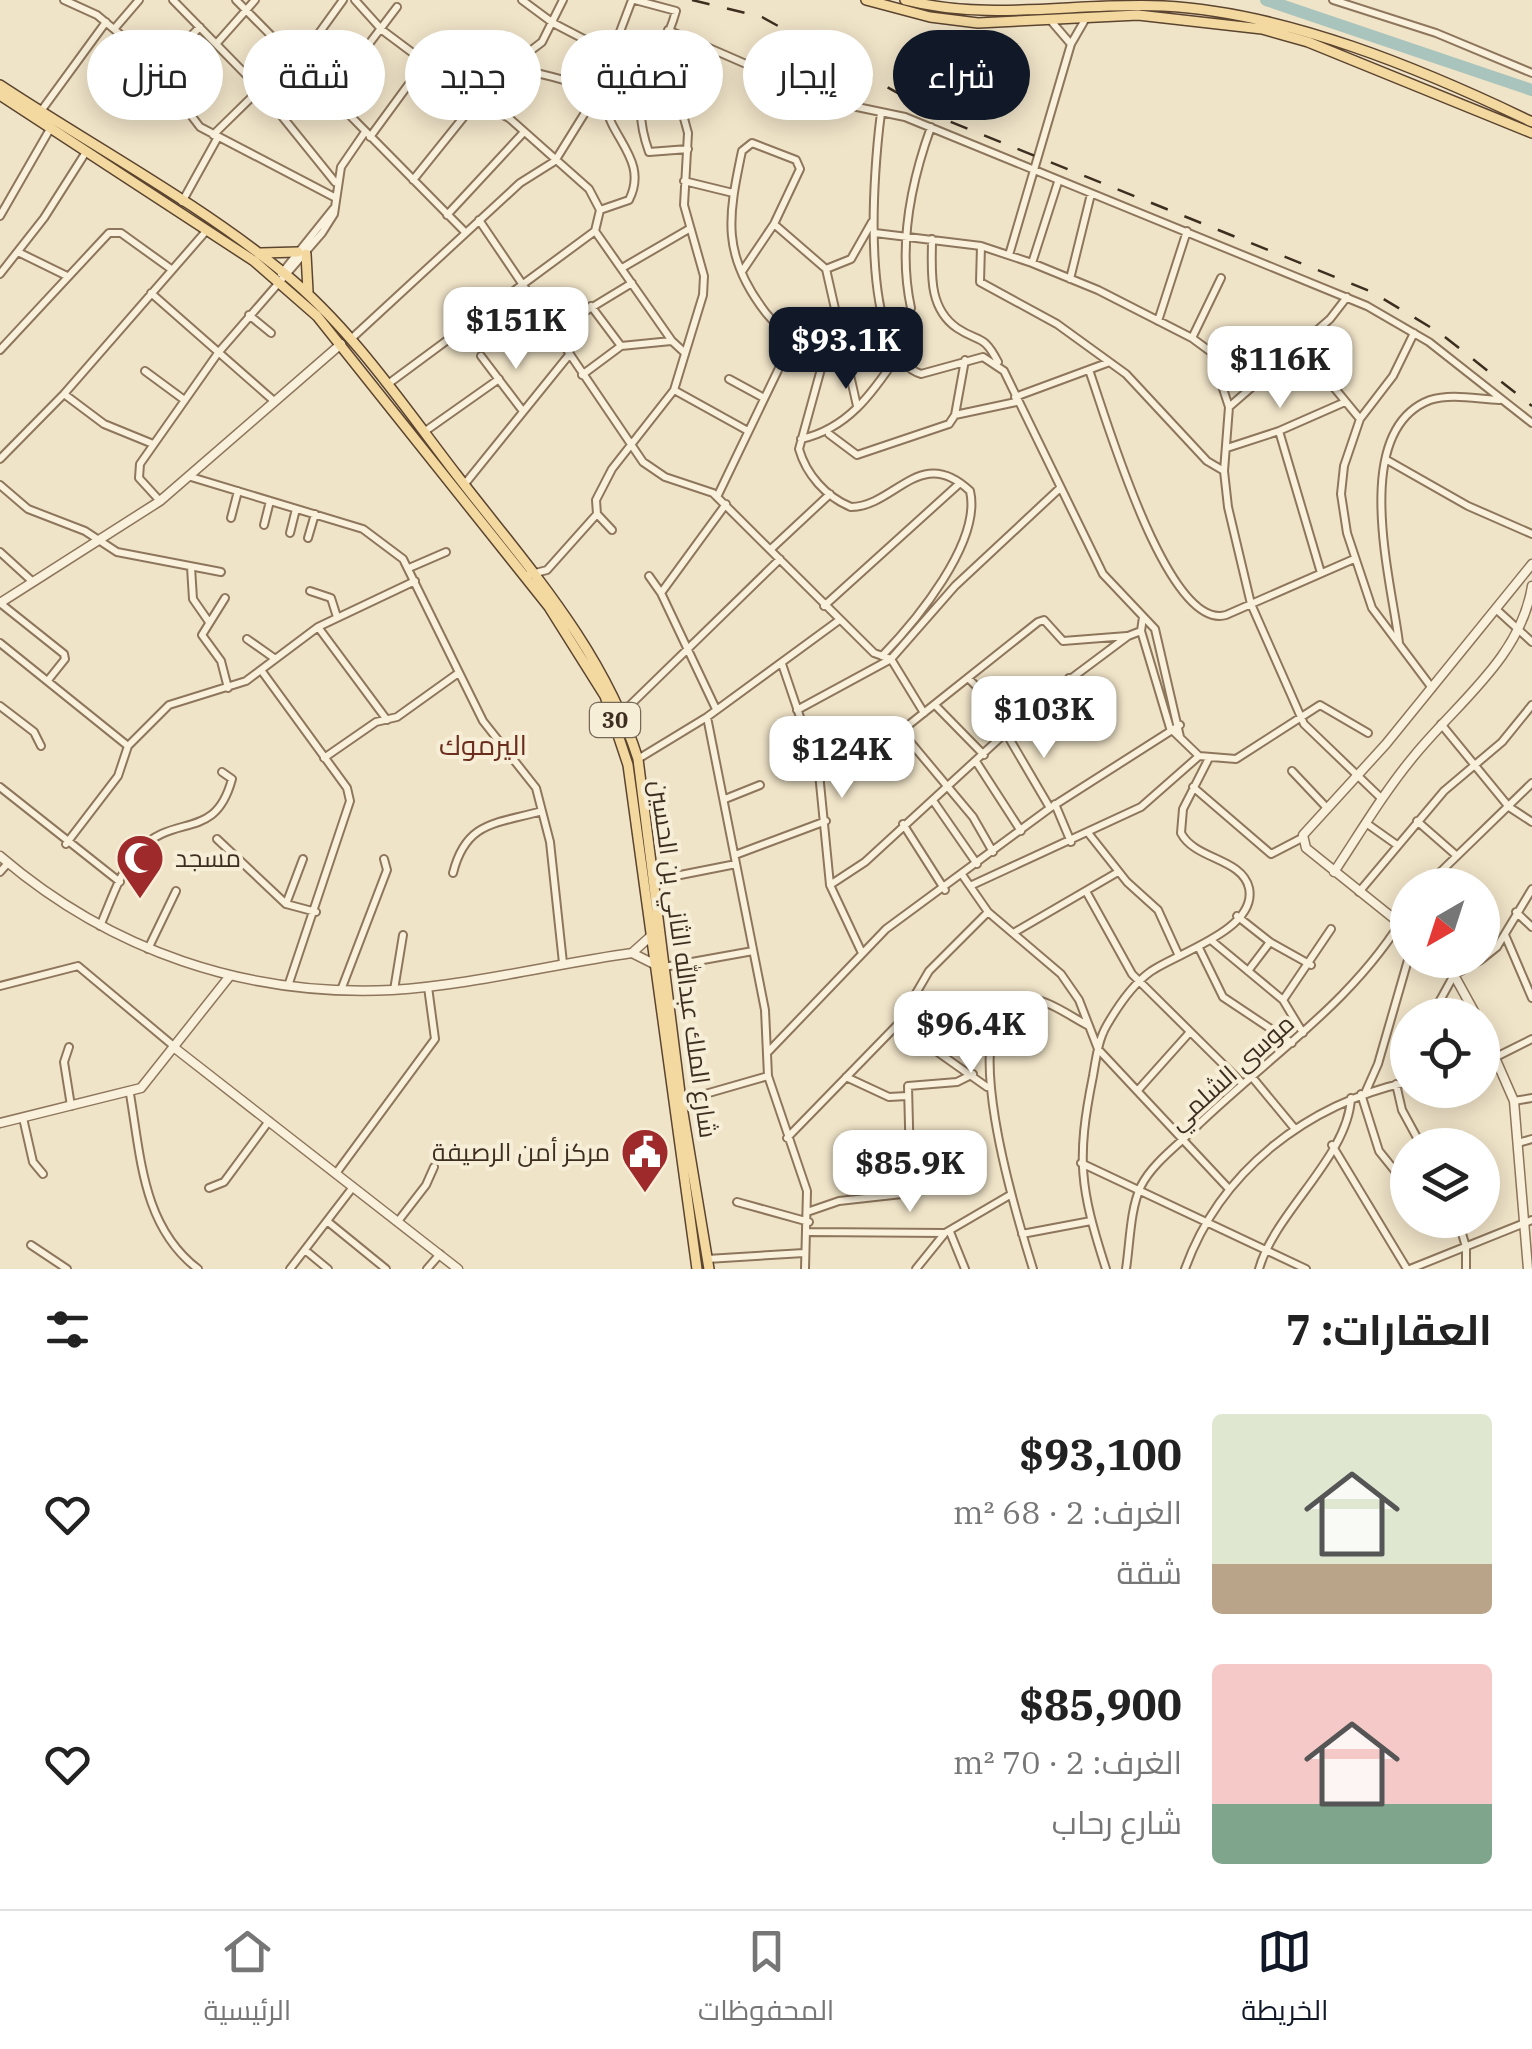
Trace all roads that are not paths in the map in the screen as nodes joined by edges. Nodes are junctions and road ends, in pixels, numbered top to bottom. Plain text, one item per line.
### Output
1 (64, 0) edge
2 (140, 0) edge
3 (172, 0) edge
4 (236, 0) edge
5 (255, 0) edge
6 (343, 0) edge
7 (355, 0) edge
8 (522, 0) edge
9 (563, 0) edge
10 (633, 0) edge
11 (866, 0) edge
12 (905, 0) edge
13 (1332, 0) edge
14 (396, 8) dead end
15 (1000, 10) junction
16 (1164, 12) junction
17 (245, 14) junction
18 (1087, 18) junction
19 (106, 22) junction
20 (1000, 22) junction
21 (1052, 22) junction
22 (553, 23) junction
23 (200, 27) junction
24 (115, 28) joint
25 (197, 30) edge
26 (203, 30) edge
27 (262, 30) edge
28 (322, 30) edge
29 (382, 30) joint
30 (567, 30) edge
31 (621, 30) edge
32 (668, 30) edge
33 (223, 36) edge
34 (541, 43) edge
35 (1071, 44) junction
36 (223, 49) edge
37 (723, 55) edge
38 (243, 70) edge
39 (1532, 73) edge
40 (0, 85) edge
41 (405, 87) edge
42 (0, 96) edge
43 (243, 107) edge
44 (40, 112) junction
45 (881, 113) junction
46 (194, 120) edge
47 (285, 120) edge
48 (355, 120) edge
49 (460, 120) edge
50 (506, 120) edge
51 (580, 120) edge
52 (611, 120) edge
53 (640, 120) edge
54 (686, 120) edge
55 (1532, 122) edge
56 (932, 127) junction
57 (50, 128) junction
58 (524, 132) junction
59 (1532, 132) edge
60 (368, 134) junction
61 (215, 136) junction
62 (688, 149) junction
63 (86, 152) junction
64 (555, 161) junction
65 (1034, 170) junction
66 (414, 180) junction
67 (684, 181) junction
68 (1058, 182) junction
69 (336, 183) junction
70 (733, 193) junction
71 (1091, 194) junction
72 (334, 197) junction
73 (182, 203) junction
74 (600, 210) junction
75 (448, 215) junction
76 (0, 216) edge
77 (479, 220) junction
78 (873, 221) junction
79 (774, 224) junction
80 (690, 229) junction
81 (207, 230) junction
82 (595, 231) junction
83 (1187, 231) junction
84 (466, 232) junction
85 (874, 234) junction
86 (906, 236) junction
87 (932, 239) junction
88 (981, 246) junction
89 (18, 252) junction
90 (257, 252) junction
91 (302, 253) junction
92 (1009, 255) junction
93 (1032, 263) junction
94 (622, 268) junction
95 (172, 269) junction
96 (826, 269) junction
97 (743, 270) junction
98 (0, 274) edge
99 (68, 276) junction
100 (283, 276) junction
101 (1221, 278) dead end
102 (1070, 279) junction
103 (632, 282) junction
104 (523, 285) junction
105 (151, 293) junction
106 (308, 294) junction
107 (1347, 297) junction
108 (591, 306) junction
109 (911, 308) dead end
110 (250, 316) junction
111 (1158, 321) junction
112 (554, 331) junction
113 (1414, 333) junction
114 (271, 334) dead end
115 (1192, 338) junction
116 (793, 339) junction
117 (672, 341) junction
118 (346, 342) junction
119 (1299, 345) junction
120 (622, 346) junction
121 (0, 350) edge
122 (218, 353) junction
123 (686, 353) junction
124 (569, 354) junction
125 (481, 356) dead end
126 (898, 356) junction
127 (966, 360) junction
128 (1108, 363) junction
129 (999, 365) junction
130 (144, 371) dead end
131 (1090, 373) junction
132 (582, 375) junction
133 (730, 378) dead end
134 (498, 379) junction
135 (388, 384) junction
136 (674, 390) junction
137 (64, 394) junction
138 (764, 398) junction
139 (184, 399) junction
140 (1016, 400) junction
141 (1500, 400) junction
142 (274, 401) junction
143 (1344, 402) junction
144 (857, 406) junction
145 (1229, 407) junction
146 (522, 410) junction
147 (955, 416) junction
148 (1360, 419) junction
149 (1532, 423) edge
150 (748, 431) junction
151 (1279, 431) junction
152 (424, 432) junction
153 (829, 434) junction
154 (801, 439) junction
155 (153, 444) junction
156 (632, 445) junction
157 (1227, 448) junction
158 (0, 459) edge
159 (1387, 460) junction
160 (1224, 471) junction
161 (191, 477) junction
162 (961, 482) junction
163 (0, 485) edge
164 (464, 485) junction
165 (1059, 489) junction
166 (238, 491) junction
167 (830, 494) junction
168 (718, 497) junction
169 (160, 500) junction
170 (270, 501) junction
171 (726, 504) junction
172 (296, 509) junction
173 (315, 514) junction
174 (597, 514) junction
175 (231, 518) dead end
176 (264, 525) dead end
177 (612, 530) dead end
178 (290, 533) dead end
179 (1532, 534) edge
180 (308, 538) dead end
181 (100, 541) junction
182 (771, 549) junction
183 (0, 552) edge
184 (446, 552) dead end
185 (780, 559) junction
186 (1354, 559) junction
187 (1532, 564) edge
188 (191, 567) junction
189 (408, 568) junction
190 (222, 572) dead end
191 (1320, 573) junction
192 (529, 574) junction
193 (649, 576) dead end
194 (415, 581) junction
195 (34, 583) junction
196 (1514, 587) junction
197 (1531, 590) edge
198 (310, 591) dead end
199 (662, 594) junction
200 (225, 598) dead end
201 (0, 603) edge
202 (1251, 604) junction
203 (824, 606) junction
204 (1497, 610) junction
205 (337, 616) junction
206 (1143, 617) junction
207 (209, 622) junction
208 (838, 622) junction
209 (318, 627) junction
210 (1518, 630) junction
211 (1141, 631) junction
212 (1128, 636) junction
213 (247, 639) dead end
214 (1532, 642) edge
215 (1400, 643) junction
216 (0, 644) edge
217 (687, 652) junction
218 (882, 656) junction
219 (274, 658) junction
220 (891, 659) junction
221 (782, 664) junction
222 (261, 670) junction
223 (457, 673) junction
224 (968, 678) junction
225 (1069, 678) junction
226 (48, 680) junction
227 (228, 688) junction
228 (1432, 688) junction
229 (935, 704) junction
230 (1532, 705) edge
231 (0, 706) edge
232 (716, 710) junction
233 (797, 710) junction
234 (623, 712) junction
235 (924, 713) junction
236 (707, 716) junction
237 (1300, 718) junction
238 (387, 720) junction
239 (1441, 724) junction
240 (1180, 725) junction
241 (1015, 726) junction
242 (1110, 728) dead end
243 (1170, 728) junction
244 (901, 732) junction
245 (1368, 733) dead end
246 (1006, 734) junction
247 (1180, 737) junction
248 (41, 746) dead end
249 (128, 746) junction
250 (984, 755) junction
251 (1199, 756) junction
252 (324, 758) junction
253 (638, 759) junction
254 (1208, 760) junction
255 (976, 763) junction
256 (1477, 763) junction
257 (1292, 771) dead end
258 (222, 772) dead end
259 (819, 773) junction
260 (1358, 776) junction
261 (1532, 784) edge
262 (760, 786) dead end
263 (0, 787) edge
264 (1193, 787) junction
265 (950, 788) junction
266 (1382, 798) junction
267 (726, 799) junction
268 (934, 802) junction
269 (1053, 806) junction
270 (1509, 807) junction
271 (1327, 808) junction
272 (542, 811) junction
273 (826, 820) junction
274 (1417, 821) junction
275 (1366, 822) junction
276 (1532, 822) edge
277 (903, 824) junction
278 (1021, 832) junction
279 (1089, 834) junction
280 (1302, 838) junction
281 (218, 839) dead end
282 (1071, 842) junction
283 (66, 844) junction
284 (1397, 845) junction
285 (993, 852) junction
286 (735, 855) junction
287 (1456, 856) junction
288 (303, 859) dead end
289 (384, 859) dead end
290 (4, 860) edge
291 (736, 864) junction
292 (977, 864) junction
293 (1444, 868) edge
294 (0, 872) edge
295 (1118, 872) junction
296 (1334, 872) junction
297 (453, 873) dead end
298 (963, 876) junction
299 (654, 880) junction
300 (120, 882) junction
301 (830, 885) junction
302 (970, 886) junction
303 (1532, 889) edge
304 (945, 890) junction
305 (176, 891) dead end
306 (1359, 892) junction
307 (1087, 894) junction
308 (286, 904) junction
309 (316, 912) junction
310 (988, 912) junction
311 (1516, 912) junction
312 (1237, 916) junction
313 (1390, 916) edge
314 (1532, 927) edge
315 (100, 928) junction
316 (1332, 928) dead end
317 (1016, 932) junction
318 (404, 934) dead end
319 (1505, 934) junction
320 (652, 935) junction
321 (1500, 939) edge
322 (1212, 940) junction
323 (1270, 942) junction
324 (1390, 943) edge
325 (1199, 948) junction
326 (148, 950) junction
327 (861, 950) junction
328 (753, 951) junction
329 (632, 953) junction
330 (1179, 956) junction
331 (563, 963) junction
332 (1311, 965) junction
333 (660, 966) junction
334 (1248, 971) junction
335 (229, 978) junction
336 (1403, 978) edge
337 (1138, 982) junction
338 (428, 985) junction
339 (0, 986) edge
340 (288, 986) junction
341 (1530, 988) edge
342 (341, 990) junction
343 (394, 990) junction
344 (1532, 998) edge
345 (1282, 1000) junction
346 (898, 1024) junction
347 (1090, 1027) junction
348 (1190, 1032) junction
349 (1304, 1033) junction
350 (668, 1036) junction
351 (1531, 1041) edge
352 (1292, 1043) junction
353 (69, 1046) dead end
354 (176, 1048) junction
355 (1098, 1049) junction
356 (768, 1052) junction
357 (1500, 1057) edge
358 (1500, 1064) edge
359 (973, 1074) junction
360 (768, 1076) junction
361 (846, 1076) junction
362 (1252, 1076) junction
363 (1242, 1083) junction
364 (1390, 1086) edge
365 (988, 1088) junction
366 (1139, 1089) junction
367 (1363, 1093) junction
368 (130, 1094) junction
369 (907, 1096) junction
370 (1351, 1098) junction
371 (1532, 1098) edge
372 (682, 1101) junction
373 (1514, 1102) junction
374 (71, 1108) junction
375 (24, 1118) junction
376 (270, 1120) junction
377 (0, 1123) edge
378 (1295, 1129) junction
379 (787, 1138) junction
380 (1532, 1138) edge
381 (1183, 1140) junction
382 (1518, 1143) junction
383 (1332, 1145) junction
384 (1080, 1162) junction
385 (1390, 1164) edge
386 (434, 1167) dead end
387 (337, 1172) junction
388 (43, 1174) dead end
389 (354, 1186) junction
390 (209, 1188) dead end
391 (1228, 1189) junction
392 (1138, 1193) junction
393 (1010, 1195) junction
394 (737, 1202) dead end
395 (810, 1210) junction
396 (695, 1218) junction
397 (399, 1220) junction
398 (327, 1221) junction
399 (1091, 1221) junction
400 (810, 1222) junction
401 (1203, 1222) junction
402 (1529, 1222) edge
403 (809, 1232) junction
404 (947, 1232) junction
405 (1022, 1234) junction
406 (1463, 1238) edge
407 (30, 1245) dead end
408 (1466, 1247) junction
409 (1266, 1248) junction
410 (305, 1250) junction
411 (440, 1253) junction
412 (804, 1253) junction
413 (708, 1264) edge
414 (67, 1269) edge
415 (198, 1269) edge
416 (290, 1269) edge
417 (328, 1269) edge
418 (386, 1269) edge
419 (427, 1269) edge
420 (458, 1269) edge
421 (697, 1269) edge
422 (806, 1269) edge
423 (916, 1269) edge
424 (964, 1269) edge
425 (1033, 1269) edge
426 (1106, 1269) edge
427 (1126, 1269) edge
428 (1185, 1269) edge
429 (1260, 1269) edge
430 (1306, 1269) edge
431 (1408, 1269) edge
432 (1466, 1269) edge
433 (1528, 1269) edge

1 - 19 street
2 - 24 street
3 - 23 street
4 - 17 street
5 - 17 street
6 - 28 street
7 - 29 street
8 - 22 street
9 - 22 street
10 - 31 street
10 - 32 street
11 - 20 main road
12 - 15 main road
13 - 39 street
14 - 29 street
15 - 16 main road
15 - 20 main road
16 - 18 main road
16 - 55 main road
16 - 59 main road
17 - 27 street
17 - 33 street
18 - 21 main road
18 - 35 street
19 - 24 street
19 - 44 street
20 - 21 main road
21 - 35 street
22 - 30 street
22 - 34 street
23 - 25 street
23 - 26 street
35 - 65 street
36 - 38 street
37 - 45 street
40 - 44 main road, شارع الملك عبدالله الثاني بن الحسين / 30
41 - 60 street
42 - 57 main road, شارع الملك عبدالله الثاني بن الحسين / 30
43 - 61 street
44 - 73 main road, شارع الملك عبدالله الثاني بن الحسين / 30
45 - 56 street
45 - 78 street
46 - 61 street
47 - 69 street
48 - 60 street
49 - 66 street
50 - 58 street
51 - 64 street
52 - 74 street
53 - 62 street
54 - 62 street
56 - 65 street
56 - 86 street
57 - 63 main road, شارع الملك عبدالله الثاني بن الحسين / 30
57 - 76 street
58 - 64 street
58 - 75 street
60 - 66 street
60 - 69 street
61 - 72 street
61 - 73 street
62 - 67 street
63 - 81 main road, شارع الملك عبدالله الثاني بن الحسين / 30
63 - 89 street
64 - 74 street
64 - 77 street
65 - 68 street
65 - 92 street
66 - 75 street
67 - 70 street
67 - 80 street
68 - 71 street
68 - 93 street
69 - 72 street
70 - 79 street
70 - 97 street
71 - 83 street
71 - 102 street
72 - 91 street
73 - 90 main road, شارع الملك عبدالله الثاني بن الحسين / 30
74 - 82 street
75 - 84 street
77 - 84 street
77 - 104 street
78 - 85 street
78 - 96 street
79 - 96 street
79 - 97 street
80 - 94 street
80 - 123 street
81 - 95 street
81 - 100 main road, شارع الملك عبدالله الثاني بن الحسين / 30
82 - 94 street
82 - 104 street
83 - 107 street
83 - 111 street
84 - 118 street
85 - 86 street
85 - 126 street
86 - 87 street
86 - 109 street
87 - 88 street
87 - 129 street
88 - 92 street
88 - 128 street
89 - 98 street
89 - 99 street
90 - 91 main road
90 - 100 main road, شارع الملك عبدالله الثاني بن الحسين / 30
91 - 100 street
91 - 106 main road
92 - 93 street
93 - 102 street
94 - 103 street
95 - 99 street
95 - 105 street
96 - 144 street
97 - 116 street
99 - 121 street
100 - 106 main road, شارع الملك عبدالله الثاني بن الحسين / 30
100 - 110 street
100 - 118 main road, شارع الملك عبدالله الثاني بن الحسين / 30
101 - 115 street
102 - 111 street
103 - 108 street
103 - 117 street
104 - 112 street
104 - 135 street
105 - 122 street
105 - 137 street
106 - 118 main road, شارع الملك عبدالله الثاني بن الحسين / 30
107 - 113 street
107 - 119 street
108 - 112 street
108 - 120 street
110 - 114 street
110 - 122 street
111 - 115 street
112 - 124 street
113 - 141 street
113 - 148 street
115 - 145 street
116 - 138 street
116 - 154 street
117 - 120 street
117 - 123 street
118 - 135 main road, شارع الملك عبدالله الثاني بن الحسين / 30
118 - 142 street
118 - 192 main road, شارع الملك عبدالله الثاني بن الحسين / 30
119 - 143 street
119 - 145 street
120 - 132 street
122 - 139 street
122 - 142 street
123 - 136 street
124 - 132 street
124 - 146 street
125 - 134 street
126 - 127 street
126 - 144 street
127 - 129 street
127 - 147 street
128 - 131 street
128 - 160 street
129 - 140 street
130 - 139 street
131 - 140 street
131 - 202 street
132 - 156 street
133 - 138 street
134 - 146 street
134 - 152 street
135 - 152 main road, شارع الملك عبدالله الثاني بن الحسين / 30
136 - 150 street
136 - 156 street
137 - 155 street
137 - 158 street
138 - 150 street
139 - 155 street
140 - 147 street
140 - 165 street
141 - 149 street
141 - 159 street
142 - 161 street
143 - 148 street
143 - 151 street
144 - 153 street
145 - 157 street
146 - 164 street
147 - 153 street
148 - 186 street
150 - 168 street
151 - 157 street
151 - 191 street
152 - 164 main road, شارع الملك عبدالله الثاني بن الحسين / 30
153 - 154 street
154 - 167 street
155 - 169 street
156 - 168 street
156 - 174 street
157 - 160 street
159 - 179 street
159 - 215 street
160 - 202 street
161 - 166 street
161 - 169 street
162 - 167 street
162 - 203 street
162 - 218 street
163 - 181 street
164 - 192 main road, شارع الملك عبدالله الثاني بن الحسين / 30
165 - 206 street
165 - 220 street
166 - 170 street
166 - 175 street
167 - 182 street
168 - 171 street
169 - 181 street
170 - 172 street
170 - 176 street
171 - 182 street
171 - 199 street
172 - 173 street
172 - 178 street
173 - 180 street
173 - 189 street
174 - 177 street
174 - 192 street
181 - 188 street
181 - 195 street
182 - 185 street
183 - 195 street
184 - 189 street
185 - 203 street
185 - 217 street
186 - 191 street
186 - 215 street
187 - 196 street
188 - 190 street
188 - 207 street
189 - 194 street
191 - 202 street
192 - 234 main road, شارع الملك عبدالله الثاني بن الحسين / 30
192 - 320 main road, شارع الملك عبدالله الثاني بن الحسين / 30
193 - 199 street
194 - 205 street
194 - 223 street
195 - 201 street
196 - 197 street
196 - 204 street
197 - 210 street
198 - 205 street
199 - 217 street
200 - 207 street
201 - 226 street
202 - 237 street
203 - 208 street
204 - 210 street
204 - 228 street
205 - 209 street
206 - 211 street
206 - 240 street
207 - 227 street
208 - 218 street
208 - 221 street
209 - 219 street
209 - 238 street
210 - 214 street
210 - 239 street
211 - 212 street
211 - 243 street
212 - 224 street
212 - 225 street
213 - 219 street
215 - 228 street
216 - 226 street
217 - 232 street
217 - 234 street
218 - 220 street
219 - 222 street
220 - 233 street
220 - 235 street
221 - 232 street
221 - 233 street
222 - 227 street
222 - 252 street
223 - 238 street
223 - 272 street
224 - 229 street
224 - 241 street
225 - 241 street
225 - 242 street
226 - 249 street
227 - 249 street
228 - 260 street
229 - 235 street
229 - 250 street
230 - 256 street
231 - 248 street
232 - 236 street
233 - 259 street
234 - 253 main road, شارع الملك عبدالله الثاني بن الحسين / 30
235 - 244 street
236 - 253 street
236 - 267 street
237 - 245 street
237 - 254 street
237 - 260 street
238 - 252 street
239 - 256 street
239 - 266 street
240 - 243 street
240 - 247 street
241 - 246 street
243 - 247 street
243 - 269 street
244 - 259 street
244 - 265 street
246 - 250 street
246 - 269 street
247 - 251 street
249 - 283 street
250 - 255 street
251 - 254 street
251 - 279 street
252 - 309 street
253 - 299 main road, شارع الملك عبدالله الثاني بن الحسين / 30
254 - 264 street
255 - 265 street
255 - 278 street
256 - 270 street
256 - 274 street
257 - 271 street
258 - 300 street
259 - 273 street
260 - 266 street
260 - 271 street
261 - 270 street
262 - 267 street
263 - 283 street
264 - 280 street
264 - 312 street
265 - 268 street
265 - 285 street
266 - 275 street
267 - 286 street
268 - 277 street
268 - 292 street
269 - 278 street
269 - 282 street
270 - 276 street
270 - 287 street
271 - 280 street
272 - 297 street
272 - 331 street
273 - 286 street
273 - 301 street
274 - 284 street
274 - 287 street
275 - 284 street
275 - 296 street
277 - 301 street
277 - 304 street
278 - 285 street
279 - 282 street
279 - 295 street
280 - 296 street
281 - 308 street
282 - 302 street
283 - 300 street
284 - 306 street
285 - 292 street
286 - 291 street
287 - 293 street
288 - 308 street
289 - 342 street
290 - 294 street
290 - 315 street
291 - 299 street
291 - 328 street
292 - 298 street
295 - 307 street
295 - 330 street
296 - 306 street
298 - 302 street
298 - 304 street
299 - 333 main road, شارع الملك عبدالله الثاني بن الحسين / 30
300 - 315 street
301 - 327 street
302 - 310 street
303 - 311 street
304 - 327 street
305 - 326 street
306 - 313 street
307 - 317 street
307 - 337 street
308 - 309 street
309 - 340 street
310 - 317 street
310 - 346 street
311 - 314 street
311 - 319 street
312 - 322 street
312 - 323 street
315 - 326 street
316 - 332 street
317 - 347 street
318 - 343 street
319 - 321 street
319 - 341 street
320 - 329 street
320 - 333 main road, شارع الملك عبدالله الثاني بن الحسين / 30
322 - 325 street
322 - 334 street
323 - 332 street
323 - 334 street
324 - 349 street, موسى الشلمي
325 - 330 street
325 - 352 street
326 - 335 street
327 - 356 street
328 - 333 street
328 - 356 street
329 - 331 street
329 - 333 street
330 - 337 street
331 - 338 street
332 - 345 street
333 - 350 main road, شارع الملك عبدالله الثاني بن الحسين / 30
334 - 345 street
335 - 340 street
335 - 354 street
336 - 367 street
337 - 348 street
337 - 355 street
338 - 343 street
338 - 387 street
339 - 354 street
340 - 342 street
341 - 344 street
342 - 343 street
345 - 349 street
346 - 359 street
346 - 361 street
347 - 355 street
347 - 365 street
348 - 363 street
348 - 366 street
349 - 352 street, موسى الشلمي
350 - 372 main road, شارع الملك عبدالله الثاني بن الحسين / 30
350 - 396 main road, شارع الملك عبدالله الثاني بن الحسين / 30
351 - 357 street
352 - 362 street, موسى الشلمي
353 - 374 street
354 - 368 street
354 - 376 street
355 - 366 street
355 - 384 street
356 - 360 street
358 - 373 street
359 - 365 street
359 - 369 street
360 - 372 street
360 - 379 street
361 - 369 street
361 - 379 street
362 - 363 street, موسى الشلمي
362 - 378 street
363 - 381 street, موسى الشلمي
364 - 367 street
365 - 393 street
366 - 381 street
367 - 370 street
367 - 385 street
368 - 374 street
368 - 415 street
369 - 395 street
370 - 378 street
370 - 383 street
371 - 373 street
372 - 396 main road, شارع الملك عبدالله الثاني بن الحسين / 30
373 - 382 street
374 - 375 street
375 - 377 street
375 - 388 street
376 - 387 street
376 - 390 street
378 - 391 street
379 - 395 street
380 - 382 street
381 - 391 street
381 - 392 street, موسى الشلمي
382 - 402 street
383 - 409 street
383 - 431 street
384 - 392 street
384 - 399 street
386 - 397 street
387 - 389 street
389 - 397 street
389 - 398 street
391 - 401 street
392 - 401 street
392 - 427 street, موسى الشلمي
393 - 404 street
393 - 405 street
394 - 400 street
395 - 400 street
396 - 413 main road, شارع الملك عبدالله الثاني بن الحسين / 30
396 - 421 main road, شارع الملك عبدالله الثاني بن الحسين / 30
397 - 411 street
398 - 410 street
398 - 418 street
399 - 405 street
399 - 426 street
400 - 403 street
401 - 409 street
401 - 428 street
402 - 408 street
402 - 433 street
403 - 404 street
403 - 412 street
404 - 423 street
404 - 424 street
405 - 425 street
406 - 408 street
407 - 414 street
408 - 431 street
408 - 432 street
409 - 429 street
409 - 430 street
410 - 416 street
410 - 417 street
411 - 419 street
411 - 420 street
412 - 413 street
412 - 422 street

